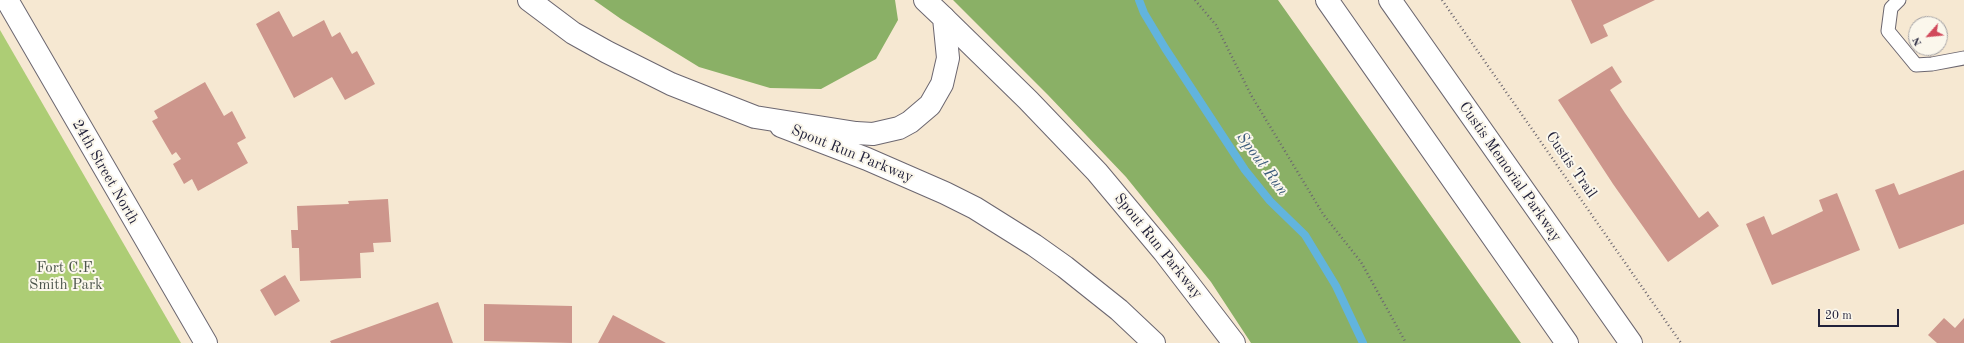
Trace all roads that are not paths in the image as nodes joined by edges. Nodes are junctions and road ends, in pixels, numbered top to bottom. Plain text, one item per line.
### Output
1 (7, 0) edge
2 (529, 0) edge
3 (925, 0) edge
4 (1326, 0) edge
5 (1390, 0) edge
6 (1899, 0) edge
7 (944, 18) junction
8 (1964, 58) edge
9 (755, 117) junction
10 (206, 343) edge
11 (1154, 343) edge
12 (1234, 343) edge
13 (1567, 343) edge
14 (1631, 343) edge

1 - 10 main road, 24th Street North
2 - 9 main road, Spout Run Parkway
3 - 7 main road, Spout Run Parkway
4 - 13 main road
5 - 14 main road, Custis Memorial Parkway
6 - 8 lane
7 - 9 main road
7 - 12 main road, Spout Run Parkway
9 - 11 main road, Spout Run Parkway

